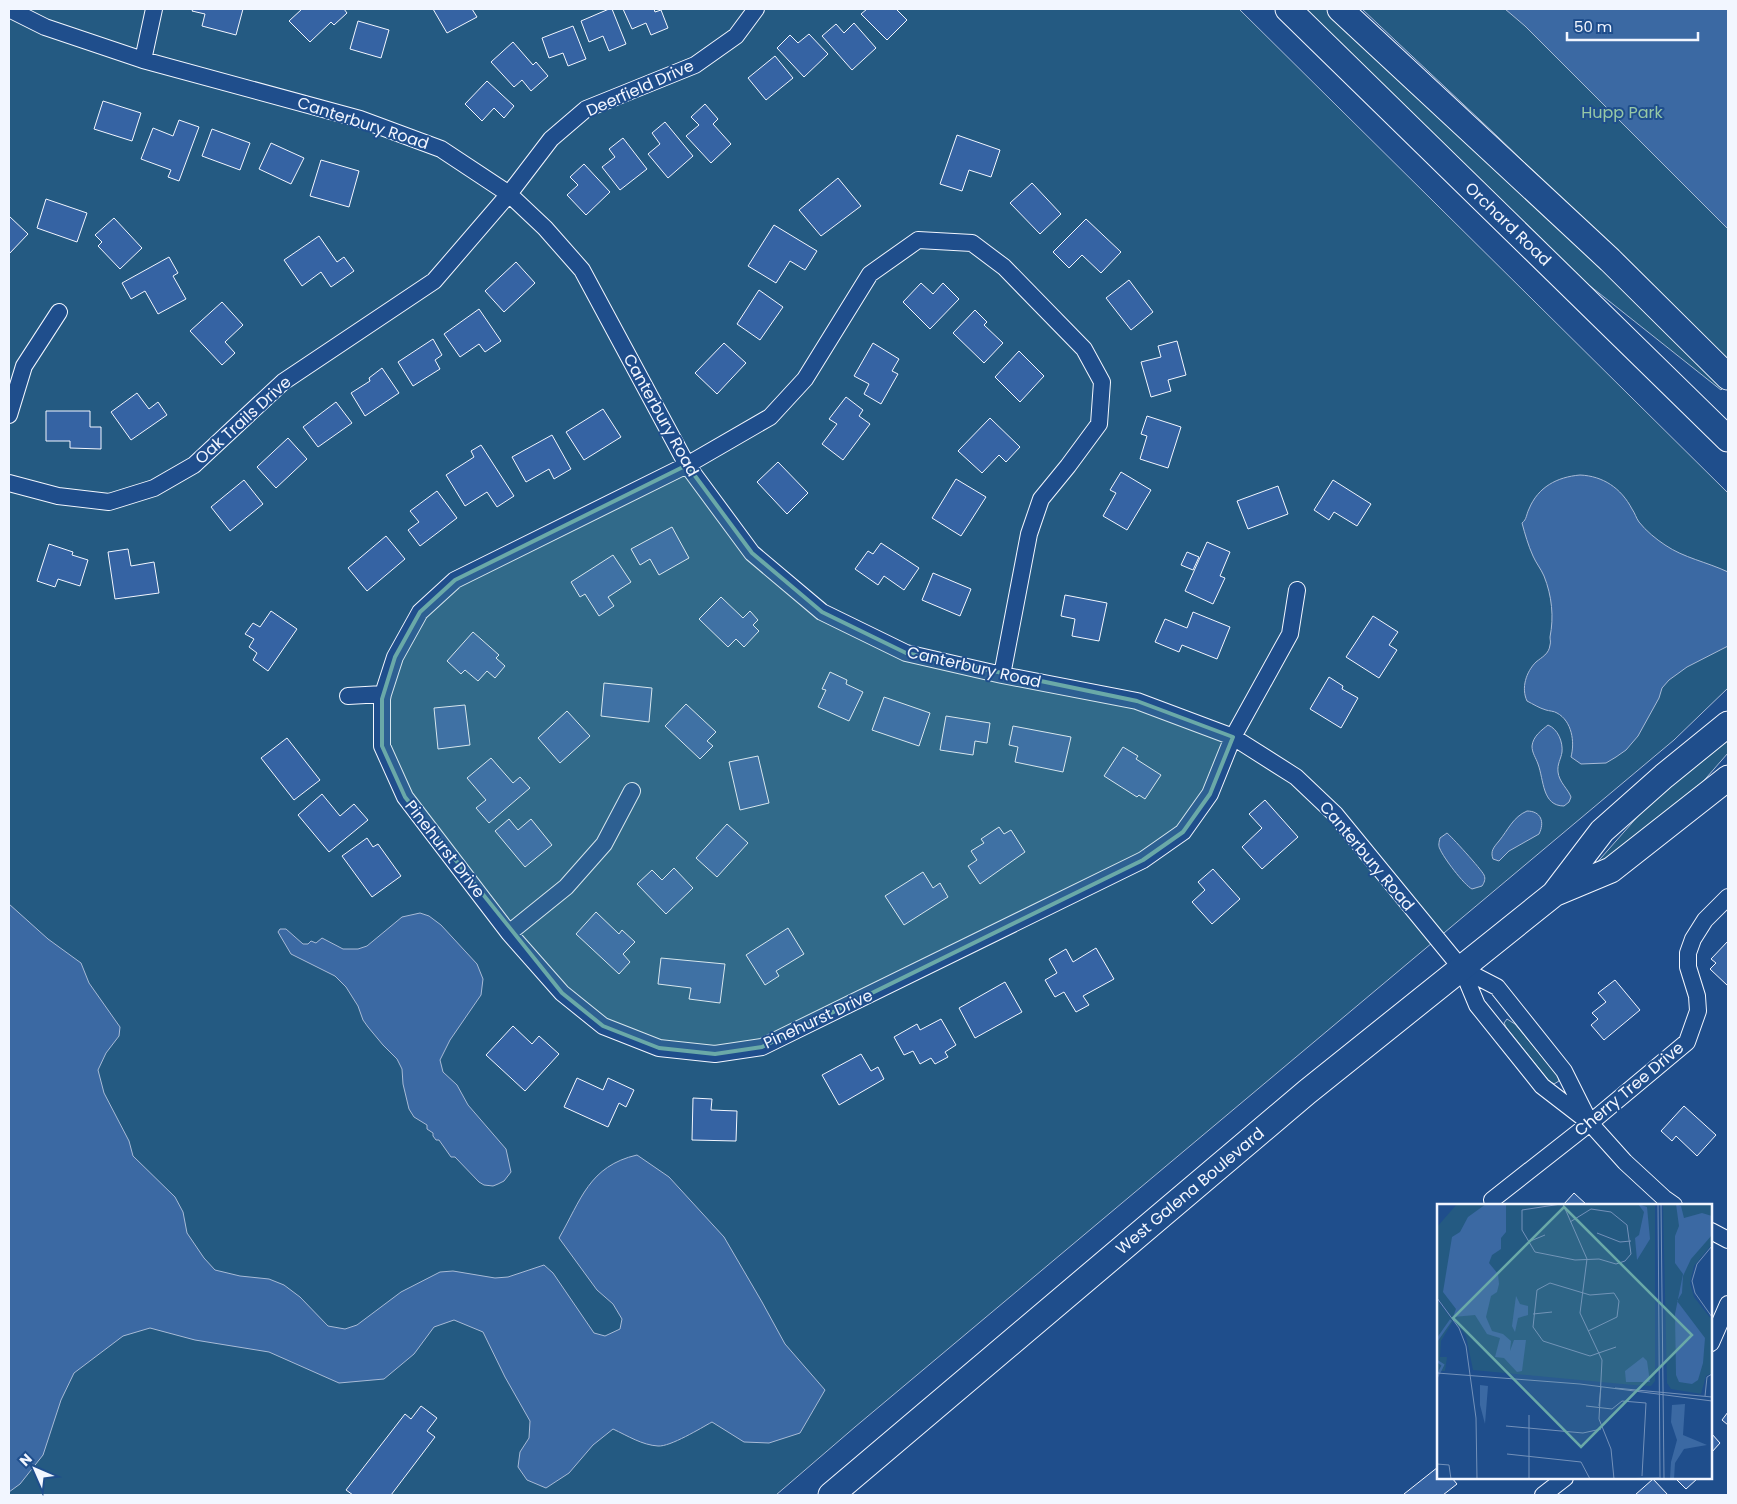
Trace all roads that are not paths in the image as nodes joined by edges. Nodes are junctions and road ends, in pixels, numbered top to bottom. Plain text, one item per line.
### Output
1 (9, 9) edge
2 (154, 9) edge
3 (756, 9) edge
4 (1288, 9) edge
5 (1340, 9) edge
6 (143, 60) junction
7 (509, 194) junction
8 (59, 312) dead end
9 (1728, 377) edge
10 (9, 416) edge
11 (1728, 439) edge
12 (687, 465) junction
13 (9, 483) edge
14 (1297, 590) dead end
15 (1002, 675) junction
16 (383, 694) junction
17 (348, 696) dead end
18 (1728, 724) edge
19 (1233, 738) junction
20 (1728, 778) edge
21 (632, 791) dead end
22 (1554, 894) junction
23 (1728, 896) edge
24 (509, 933) junction
25 (1462, 969) junction
26 (1590, 1123) junction
27 (1492, 1200) dead end
28 (1673, 1204) edge
29 (1712, 1231) edge
30 (1728, 1240) edge
31 (1728, 1304) edge
32 (1712, 1341) edge
33 (1563, 1479) edge
34 (831, 1495) edge
35 (1543, 1495) edge

1 - 6 street, Canterbury Road
2 - 6 street
3 - 7 street, Deerfield Drive
4 - 11 main road, Orchard Road
5 - 9 main road
6 - 7 street, Canterbury Road
7 - 12 street, Canterbury Road
7 - 13 street, Oak Trails Drive
8 - 10 street
12 - 15 street, Canterbury Road
12 - 15 street, Pinehurst Drive
12 - 16 street, Pinehurst Drive
14 - 19 street, Pinehurst Drive
15 - 19 street, Canterbury Road
16 - 17 street
16 - 24 street, Pinehurst Drive
18 - 22 main road, West Galena Boulevard
19 - 24 street, Pinehurst Drive
19 - 25 street, Canterbury Road
20 - 22 main road, West Galena Boulevard
21 - 24 street
22 - 25 main road, West Galena Boulevard
23 - 26 street, Cherry Tree Drive
25 - 26 street
25 - 26 street
25 - 34 main road, West Galena Boulevard
26 - 27 street, Cherry Tree Drive
26 - 28 street
29 - 30 street
31 - 32 street
33 - 35 street

